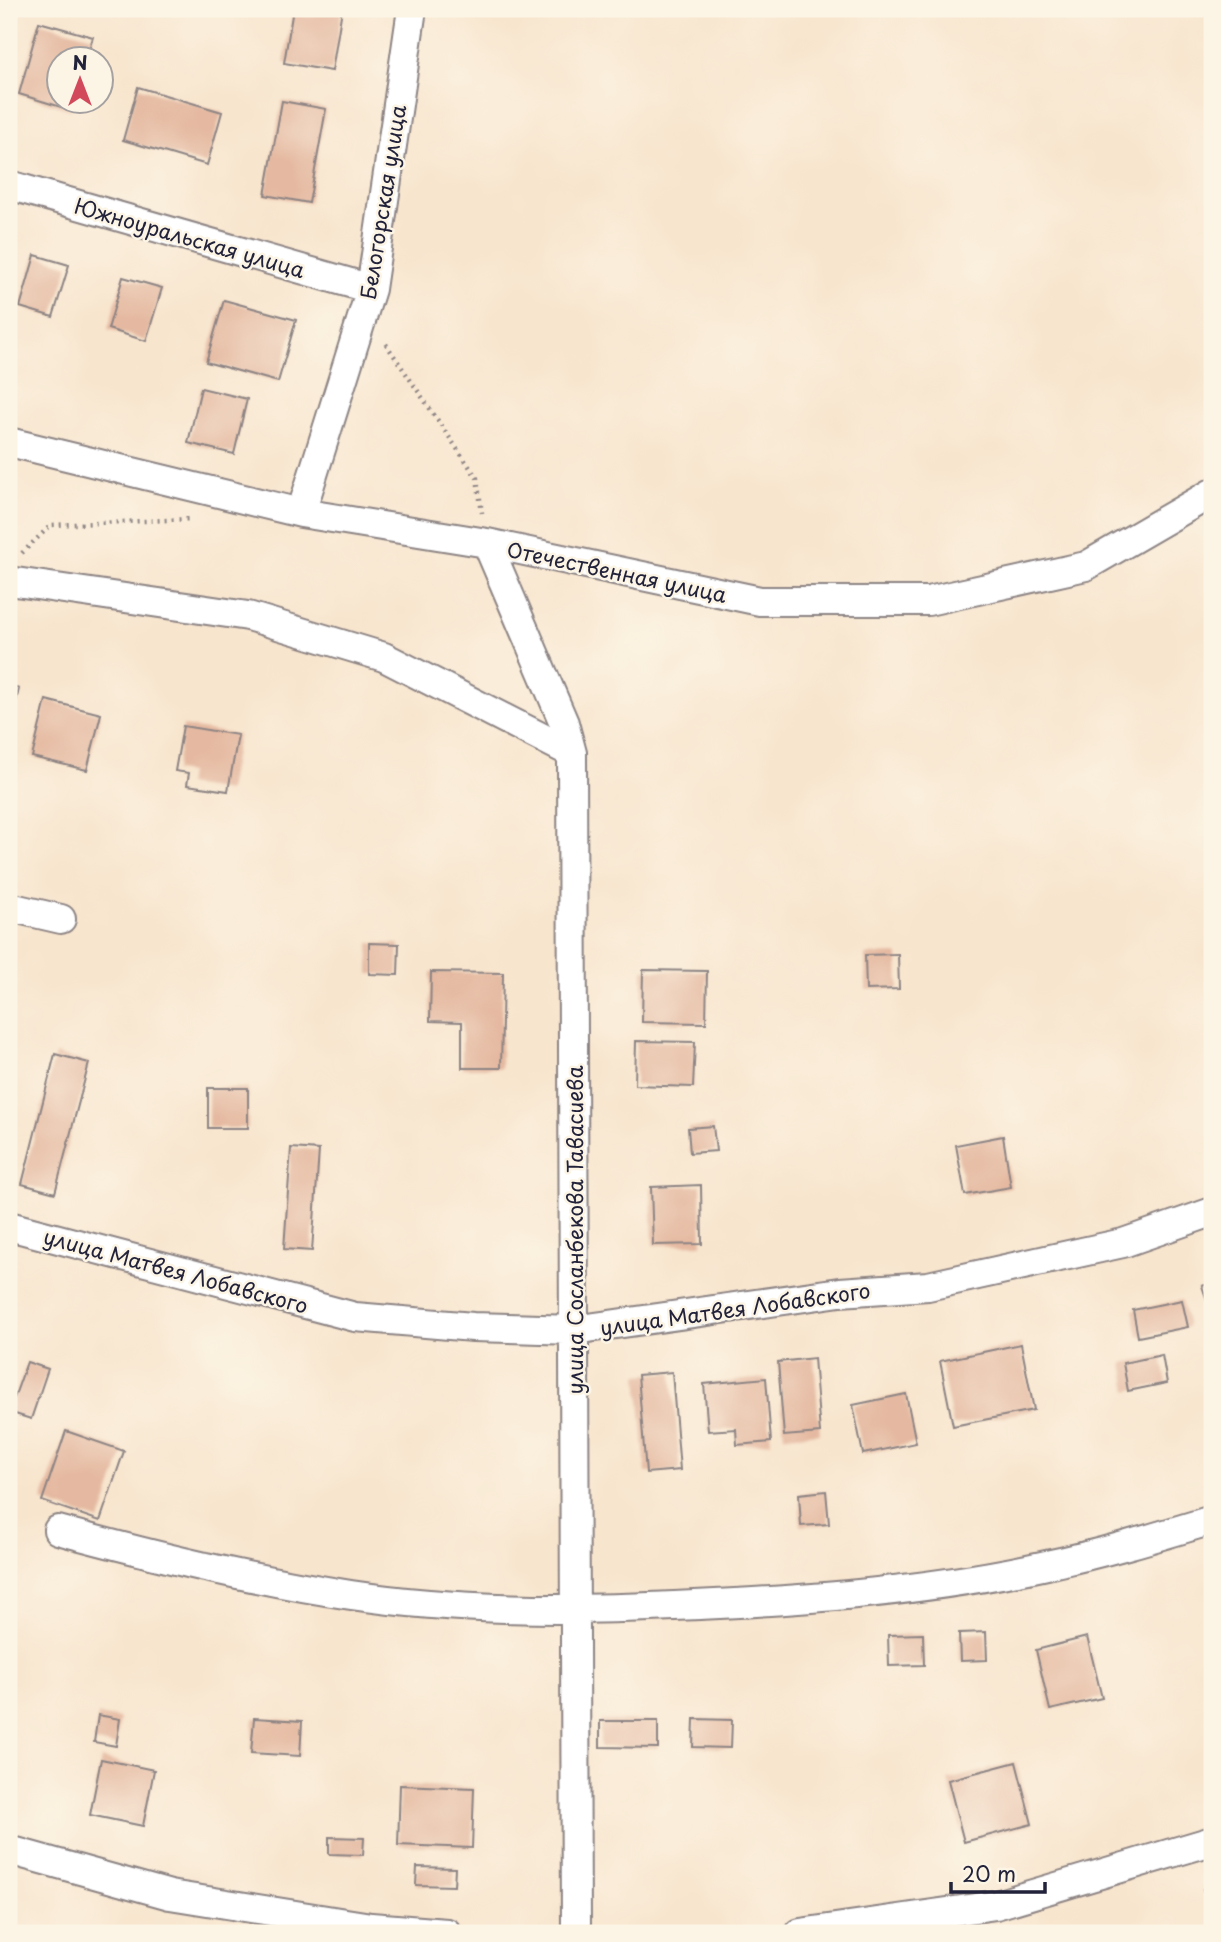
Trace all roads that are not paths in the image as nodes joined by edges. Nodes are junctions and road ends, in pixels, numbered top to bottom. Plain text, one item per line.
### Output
1 (412, 9) edge
2 (9, 185) edge
3 (371, 289) junction
4 (9, 442) edge
5 (1212, 492) edge
6 (301, 513) junction
7 (487, 543) junction
8 (13, 570) edge
9 (572, 753) junction
10 (9, 907) edge
11 (61, 919) dead end
12 (1212, 1212) edge
13 (9, 1226) edge
14 (574, 1330) junction
15 (1212, 1520) edge
16 (58, 1530) dead end
17 (573, 1611) junction
18 (1212, 1841) edge
19 (9, 1850) edge
20 (447, 1933) edge
21 (576, 1933) edge
22 (800, 1933) edge

1 - 3 street, Белогорская улица
2 - 3 street, Южноуральская улица
3 - 6 street, Белогорская улица
4 - 6 street, Отечественная улица
5 - 7 street, Отечественная улица
6 - 7 street, Отечественная улица
7 - 9 street, улица Сосланбекова Тавасиева
8 - 9 street
9 - 14 street, улица Сосланбекова Тавасиева
10 - 11 street
12 - 14 street, улица Матвея Лобавского
13 - 14 street, улица Матвея Лобавского
14 - 17 street, улица Сосланбекова Тавасиева
15 - 17 street
16 - 17 street
17 - 21 street, улица Сосланбекова Тавасиева
18 - 22 street
19 - 20 street

